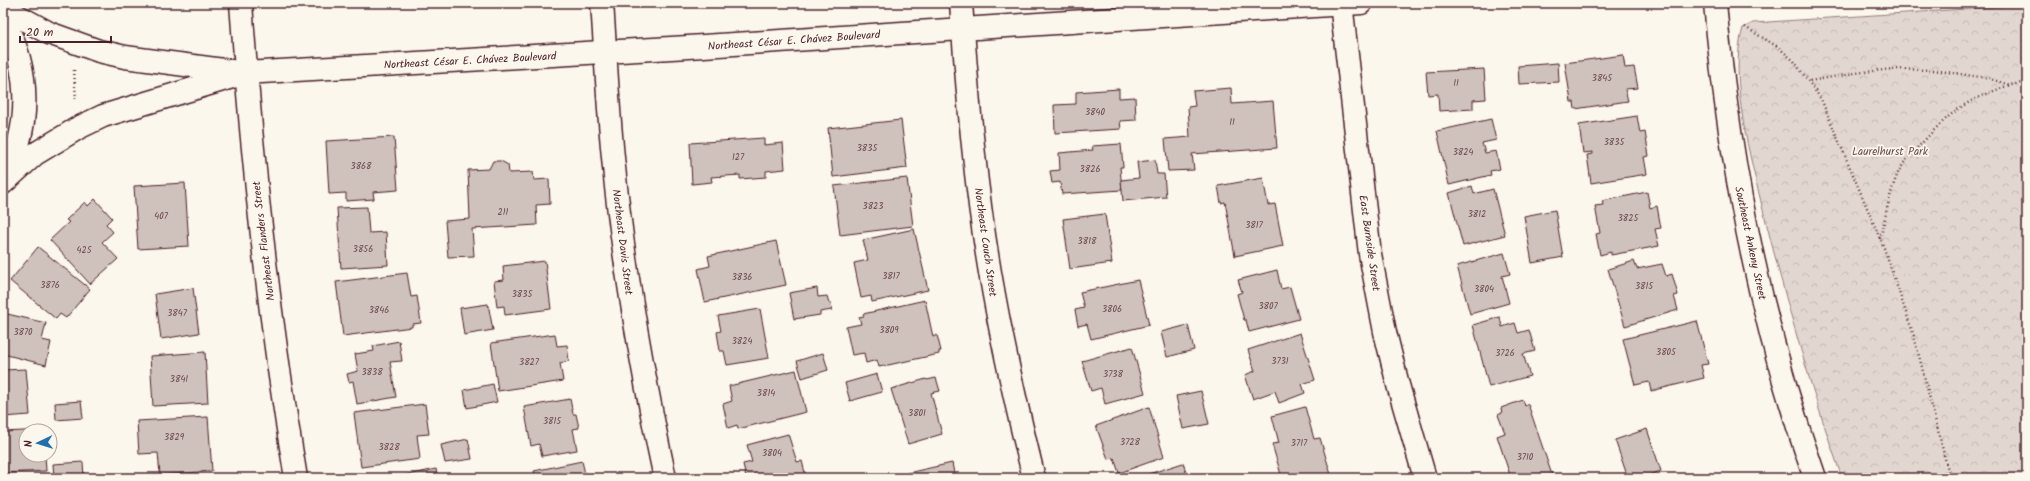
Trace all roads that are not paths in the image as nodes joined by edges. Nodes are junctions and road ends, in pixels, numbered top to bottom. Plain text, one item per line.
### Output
1 (241, 3) edge
2 (602, 3) edge
3 (961, 3) edge
4 (1348, 3) edge
5 (1715, 3) edge
6 (3, 8) edge
7 (3, 21) edge
8 (963, 29) junction
9 (606, 52) junction
10 (246, 73) junction
11 (3, 177) edge
12 (3, 182) edge
13 (296, 478) edge
14 (665, 478) edge
15 (1034, 478) edge
16 (1425, 478) edge
17 (1815, 478) edge

1 - 10 main road, Northeast Flanders Street
2 - 9 main road, Northeast Davis Street
3 - 8 main road, Northeast Couch Street
4 - 8 main road, Northeast César E. Chávez Boulevard
4 - 16 main road, East Burnside Street
5 - 17 main road, Southeast Ankeny Street
6 - 10 main road, Northeast César E. Chávez Boulevard
7 - 11 main road
8 - 9 main road, Northeast César E. Chávez Boulevard
8 - 15 main road, Northeast Couch Street
9 - 10 main road, Northeast César E. Chávez Boulevard
9 - 14 main road, Northeast Davis Street
10 - 12 main road, Northeast César E. Chávez Boulevard
10 - 13 main road, Northeast Flanders Street

